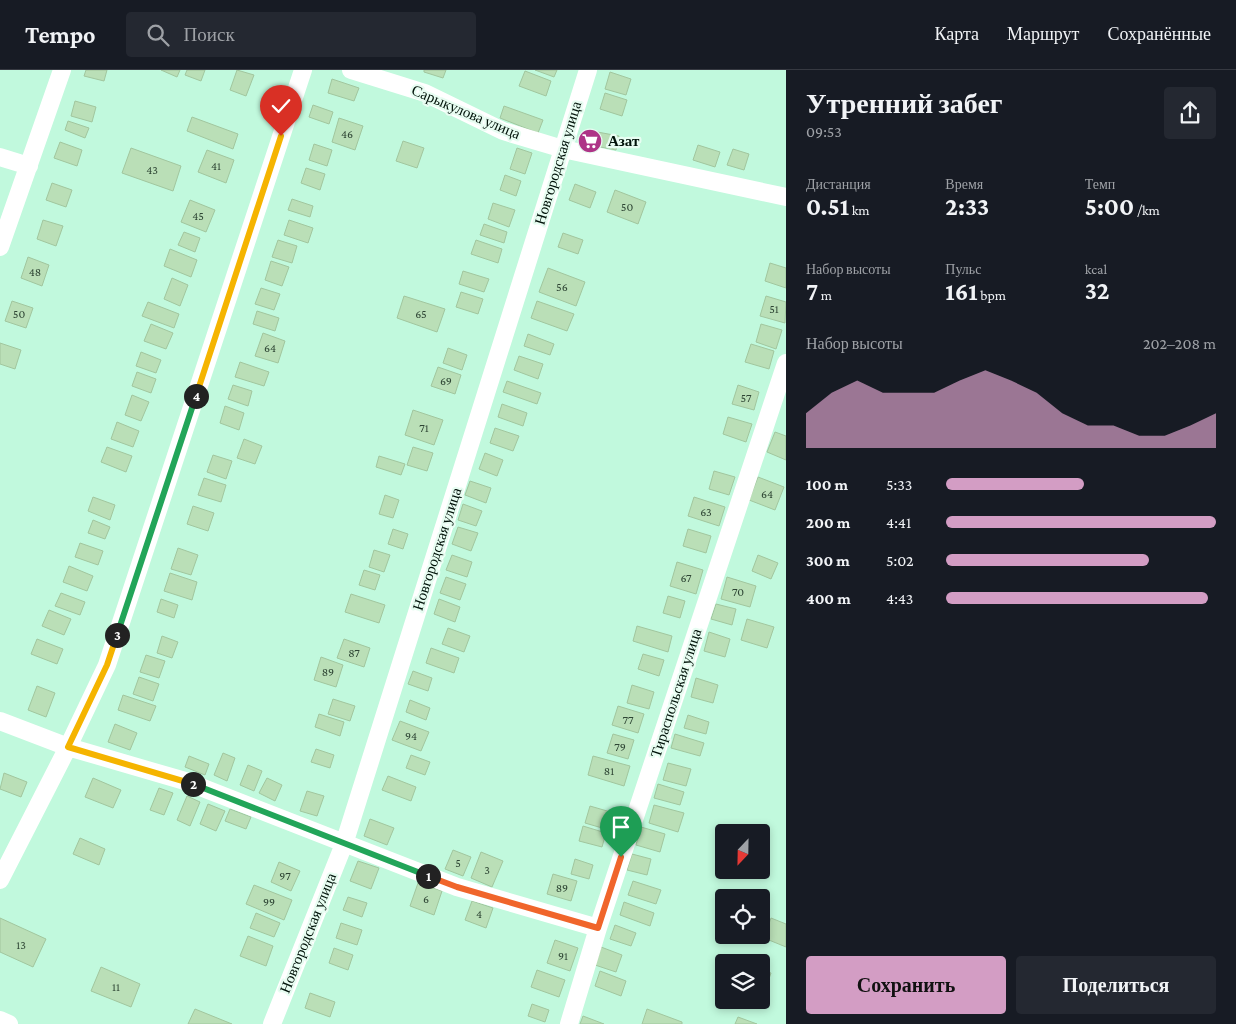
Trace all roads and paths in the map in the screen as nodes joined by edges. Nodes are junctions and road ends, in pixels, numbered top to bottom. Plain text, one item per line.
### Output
1 (62, 70) edge
2 (303, 70) edge
3 (351, 70) edge
4 (588, 70) edge
5 (563, 149) junction
6 (0, 157) edge
7 (29, 166) junction
8 (786, 197) edge
9 (0, 248) edge
10 (786, 363) edge
11 (0, 722) edge
12 (68, 747) junction
13 (344, 844) junction
14 (0, 880) edge
15 (598, 928) junction
16 (0, 1020) edge
17 (9, 1024) edge
18 (272, 1024) edge
19 (569, 1024) edge

1 - 7 street
2 - 12 street
3 - 5 street, Сарыкулова улица
4 - 5 street, Новгородская улица
5 - 8 street, Сарыкулова улица
5 - 13 street, Новгородская улица
6 - 7 street
7 - 9 street
10 - 15 street, Тираспольская улица
11 - 12 street
12 - 13 street
12 - 14 street
13 - 15 street
13 - 18 street, Новгородская улица
15 - 19 street, Тираспольская улица
16 - 17 street

